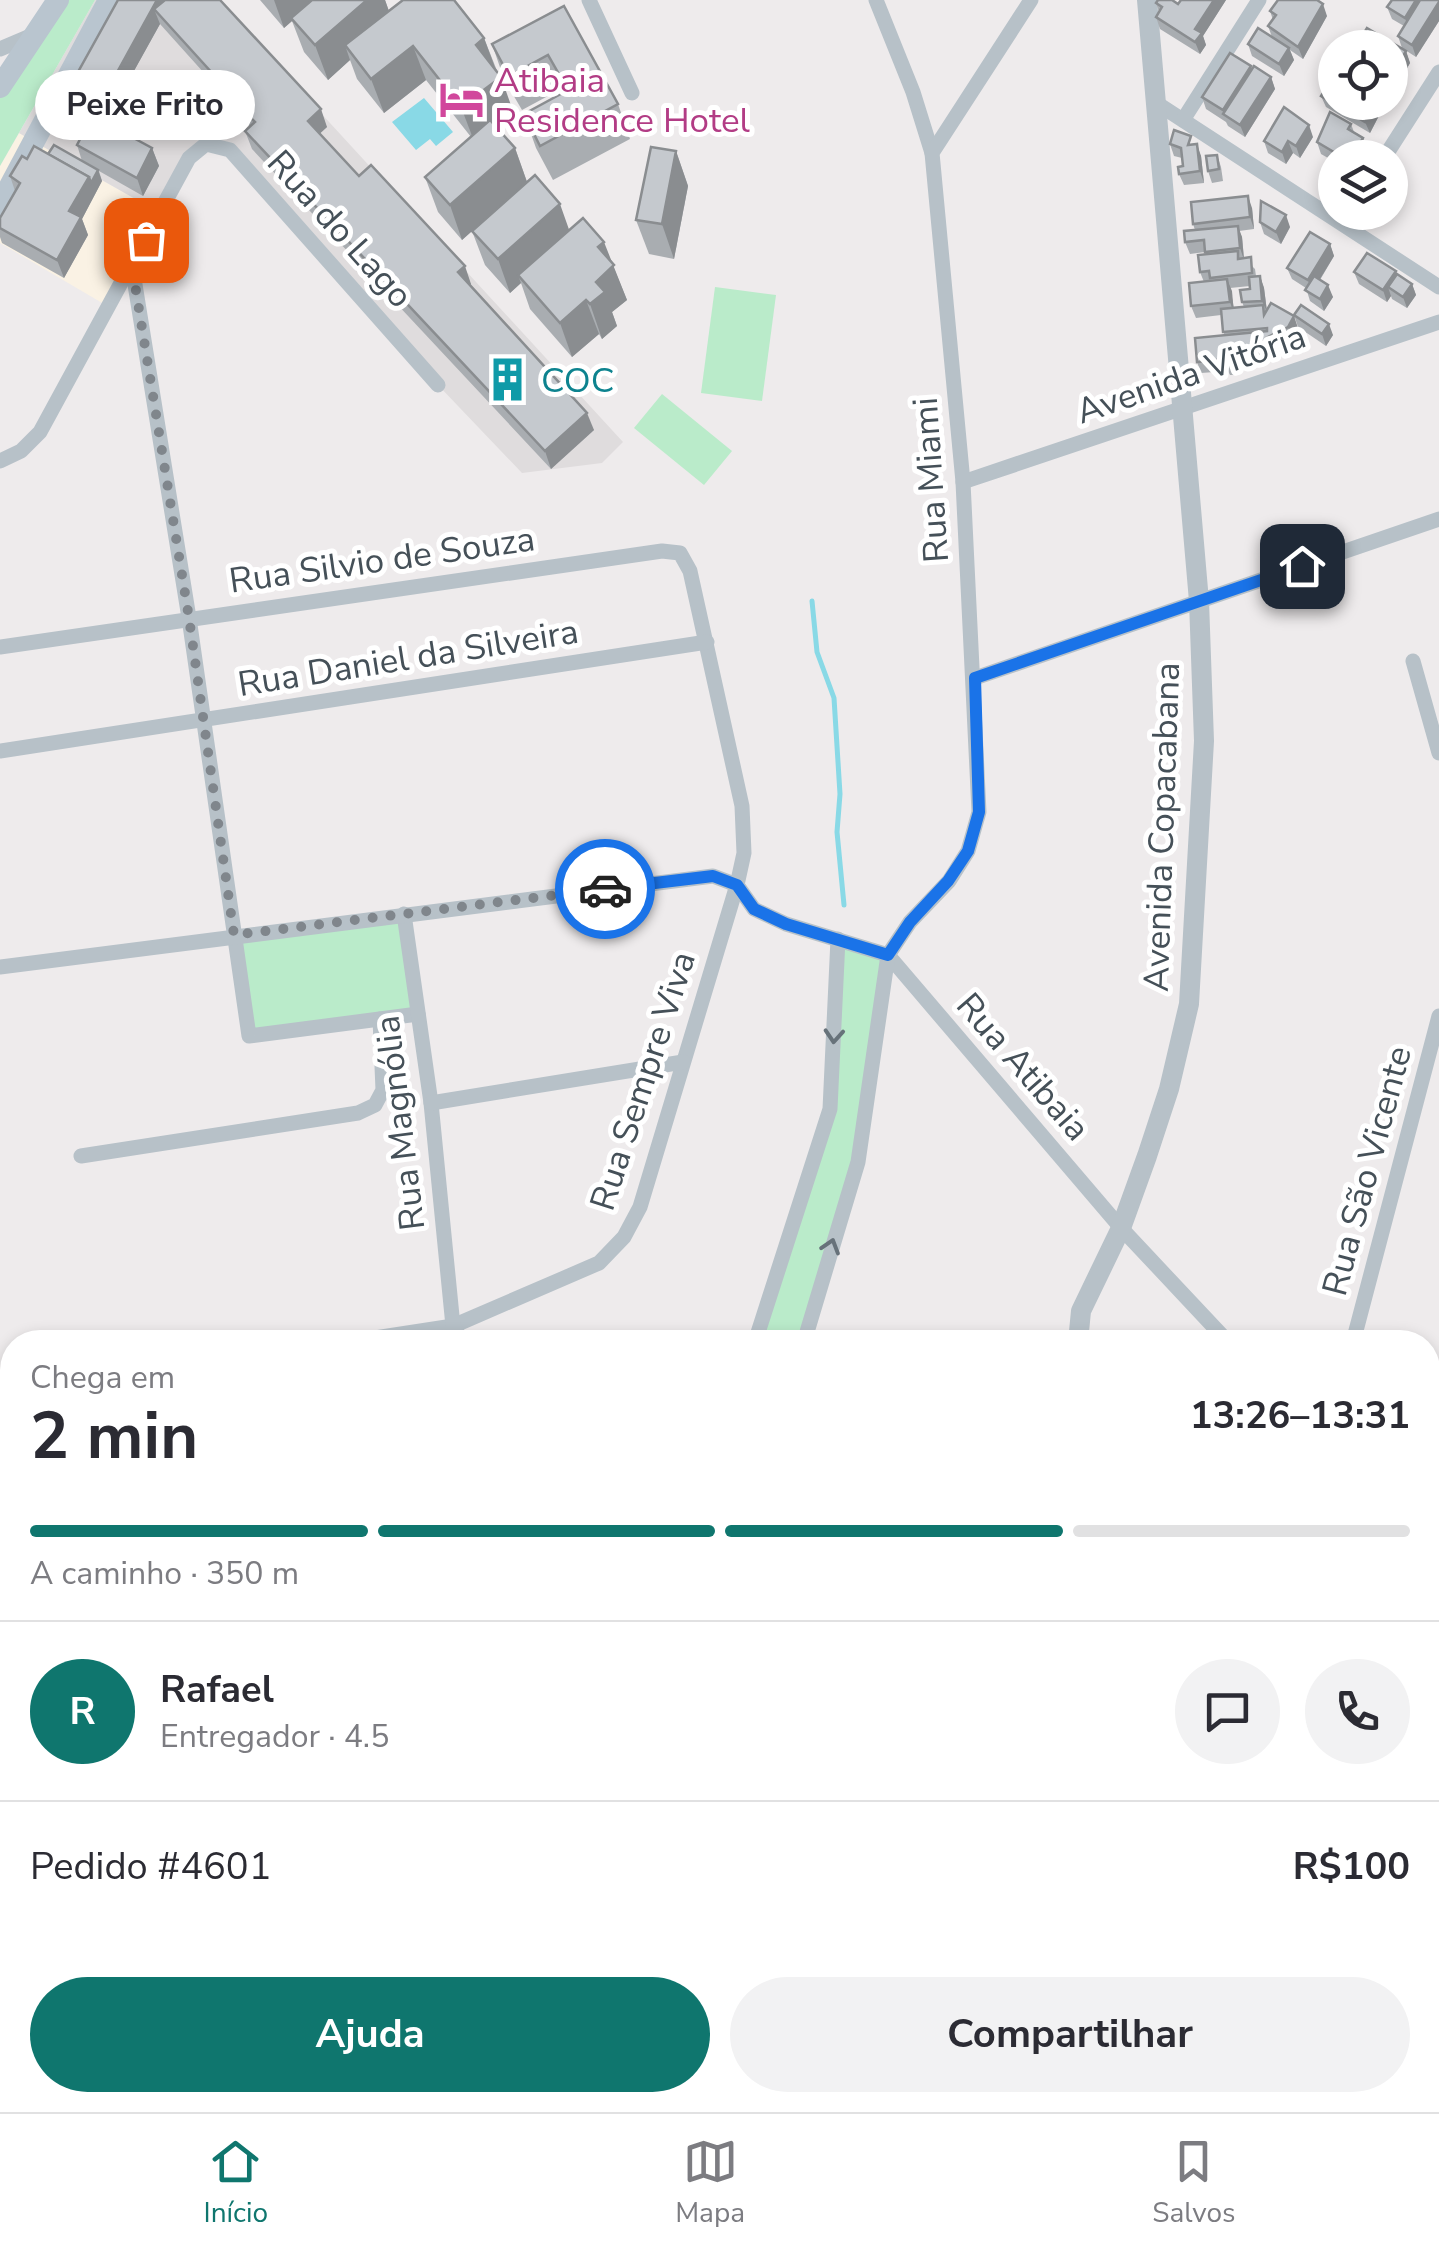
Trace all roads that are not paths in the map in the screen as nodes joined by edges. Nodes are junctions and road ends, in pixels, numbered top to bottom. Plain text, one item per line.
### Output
1 (58, 0) edge
2 (109, 0) edge
3 (589, 0) edge
4 (876, 0) edge
5 (1031, 0) edge
6 (1147, 0) edge
7 (1259, 0) edge
8 (33, 35) junction
9 (0, 49) edge
10 (1439, 72) edge
11 (0, 87) edge
12 (632, 93) dead end
13 (1158, 104) junction
14 (1182, 120) junction
15 (1396, 140) edge
16 (932, 152) junction
17 (1318, 202) edge
18 (0, 205) edge
19 (1361, 230) edge
20 (132, 266) junction
21 (1439, 287) edge
22 (1439, 322) edge
23 (438, 385) dead end
24 (1183, 408) junction
25 (0, 461) edge
26 (963, 482) junction
27 (1439, 519) edge
28 (1199, 601) junction
29 (189, 618) junction
30 (708, 642) junction
31 (0, 647) edge
32 (1413, 662) dead end
33 (975, 678) junction
34 (204, 719) junction
35 (0, 751) edge
36 (1439, 753) edge
37 (737, 885) junction
38 (404, 914) junction
39 (234, 935) junction
40 (838, 939) junction
41 (888, 955) junction
42 (0, 967) edge
43 (418, 1014) junction
44 (1439, 1016) edge
45 (380, 1019) junction
46 (683, 1062) junction
47 (431, 1103) junction
48 (81, 1156) dead end
49 (1121, 1228) junction
50 (453, 1326) junction
51 (433, 1330) edge
52 (456, 1330) edge
53 (759, 1330) edge
54 (809, 1330) edge
55 (1079, 1330) edge
56 (1217, 1330) edge
57 (1355, 1330) edge

1 - 8 main road
2 - 18 main road
3 - 12 street
4 - 16 street, Rua Miami
5 - 16 street
6 - 13 street, Avenida Copacabana
7 - 14 street
8 - 9 street
8 - 11 main road
10 - 15 street
13 - 14 street
13 - 24 street, Avenida Copacabana
14 - 17 street
16 - 26 street, Rua Miami
19 - 21 street
20 - 23 street, Rua do Lago
20 - 25 street, Rua do Lago
20 - 29 street
22 - 24 street, Avenida Vitória
24 - 26 street, Avenida Vitória
24 - 28 street, Avenida Copacabana
26 - 33 street, Rua Miami
27 - 28 street
28 - 33 street
28 - 49 street, Avenida Copacabana
29 - 30 street, Rua Silvio de Souza
29 - 31 street, Rua Silvio de Souza
29 - 34 street
30 - 34 street, Rua Daniel da Silveira
30 - 37 street, Rua Sempre Viva
32 - 36 street
33 - 41 street, Rua Miami
34 - 35 street, Rua Daniel da Silveira
34 - 39 street
37 - 38 street
37 - 40 street
37 - 46 street, Rua Sempre Viva
38 - 39 street
38 - 43 street, Rua Magnólia
39 - 42 street
39 - 45 street
40 - 41 street
40 -> 53 street
41 - 49 street, Rua Atibaia
54 -> 41 street
43 - 45 street
43 - 47 street, Rua Magnólia
44 - 57 street, Rua São Vicente
45 - 48 street
46 - 47 street
46 - 50 street, Rua Sempre Viva
47 - 50 street, Rua Magnólia
49 - 55 street, Avenida Copacabana
49 - 56 street, Rua Atibaia
50 - 51 street, Rua Sempre Viva
50 - 52 street

